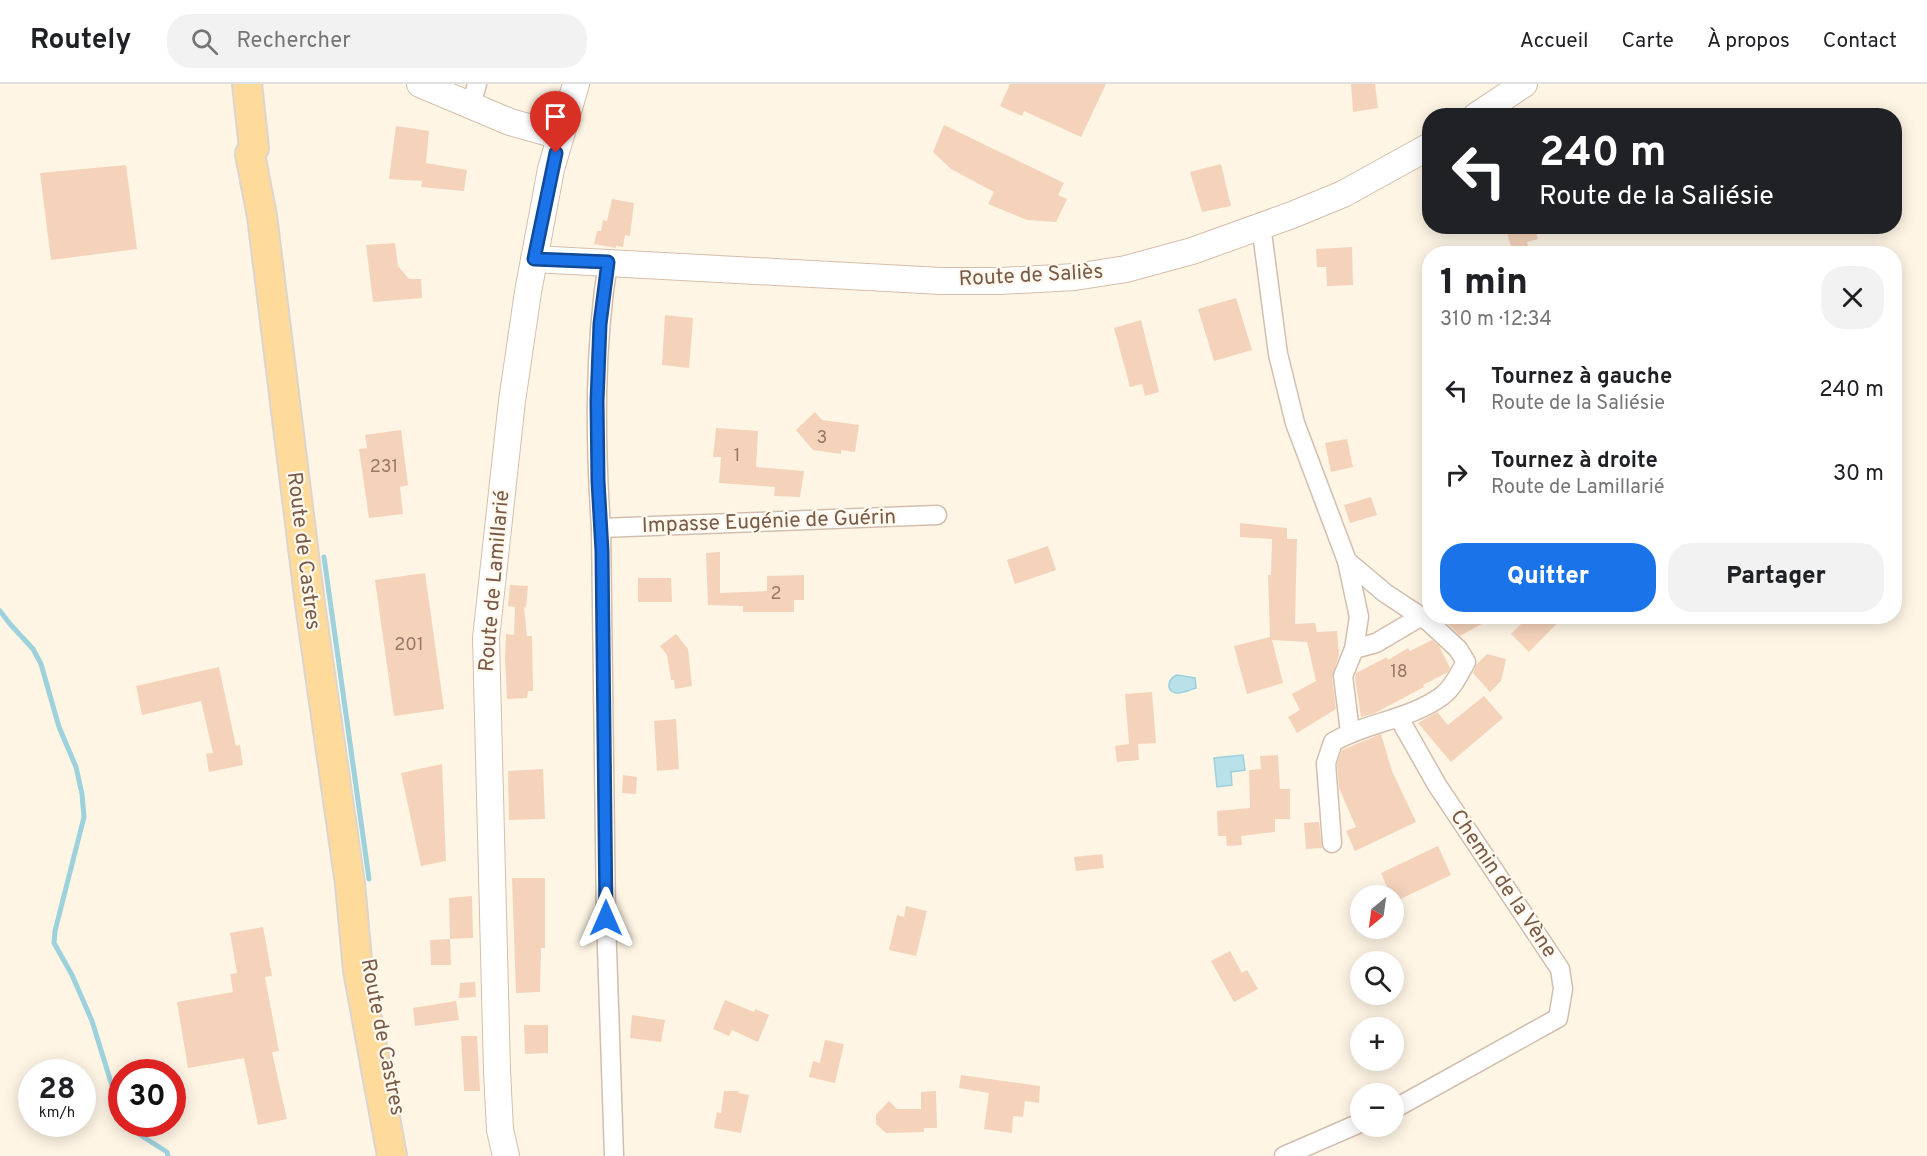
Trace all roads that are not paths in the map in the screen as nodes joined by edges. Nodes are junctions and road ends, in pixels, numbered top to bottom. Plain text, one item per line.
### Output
1 (247, 84) edge
2 (420, 84) edge
3 (576, 84) edge
4 (1524, 84) edge
5 (474, 95) edge
6 (1488, 108) edge
7 (560, 136) junction
8 (1422, 150) edge
9 (1261, 225) junction
10 (534, 259) junction
11 (608, 262) junction
12 (937, 515) dead end
13 (601, 528) junction
14 (1347, 561) junction
15 (1420, 616) joint
16 (1429, 624) edge
17 (1354, 649) junction
18 (1399, 718) junction
19 (1350, 732) junction
20 (1332, 843) dead end
21 (350, 884) junction
22 (1404, 1103) edge
23 (1350, 1127) edge
24 (392, 1156) edge
25 (405, 1156) edge
26 (506, 1156) edge
27 (615, 1156) edge
28 (1284, 1156) edge

1 - 21 main road, Route de Castres
2 - 5 street
3 - 7 street, Route de Lamillarié
4 - 6 street
5 - 7 street
7 - 10 street, Route de Lamillarié
8 - 9 street, Route de Saliès
9 - 11 street, Route de Saliès
9 - 14 street
10 - 11 street, Route de Saliès
10 - 26 street, Route de Lamillarié
11 - 13 street
12 - 13 street, Impasse Eugénie de Guérin
13 - 27 street
14 - 15 street
14 - 17 street
15 - 17 street
16 - 18 street
17 - 19 street
18 - 19 street
18 - 22 street, Chemin de la Vène
19 - 20 street
21 - 24 main road, Route de Castres
21 - 25 main road, Route de Castres
23 - 28 street

